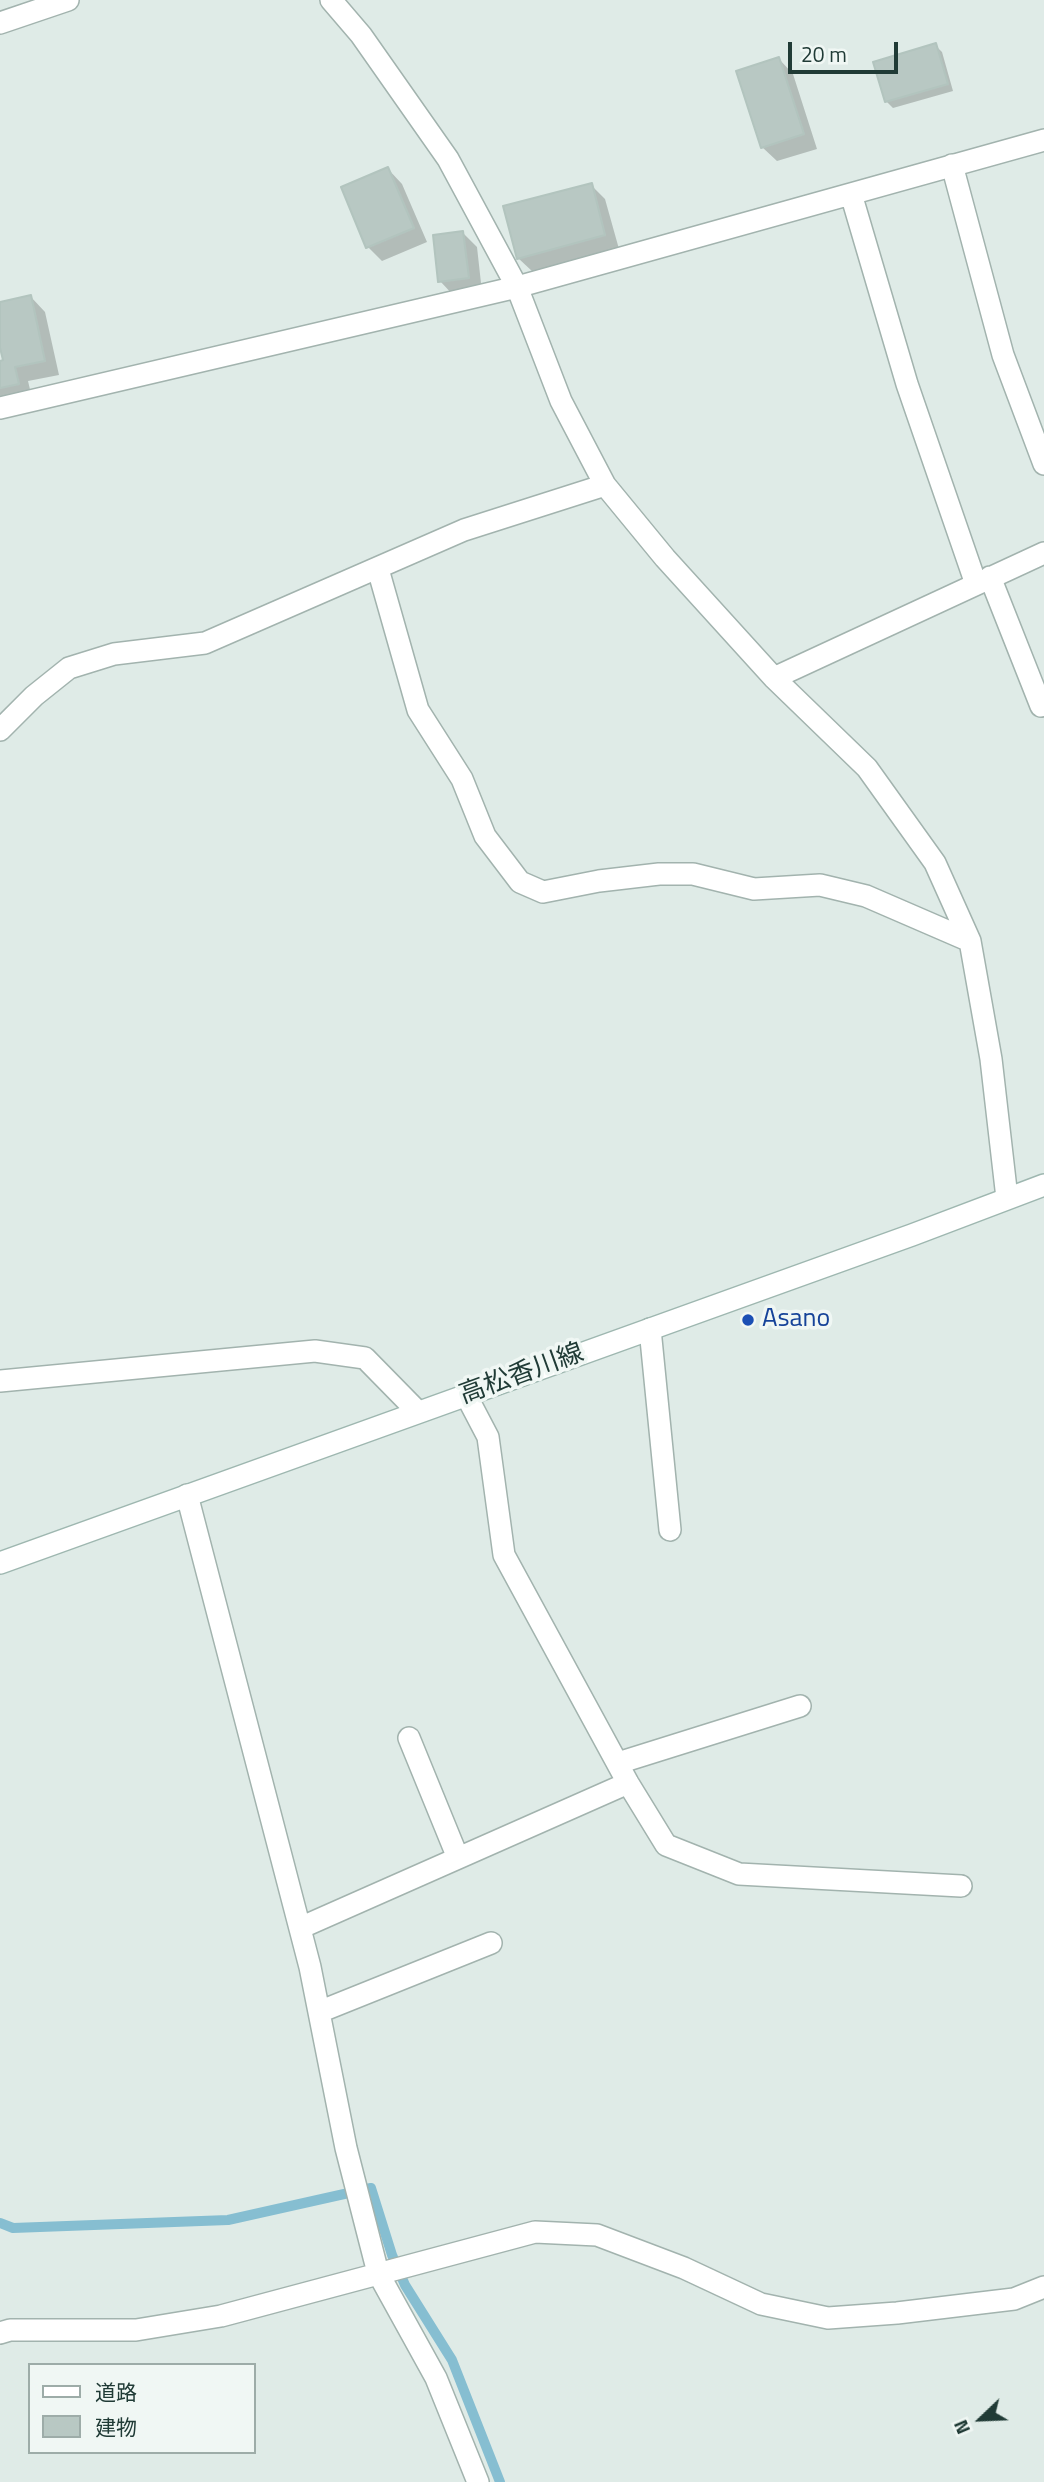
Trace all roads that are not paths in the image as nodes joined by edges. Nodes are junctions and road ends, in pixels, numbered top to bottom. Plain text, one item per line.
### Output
1 (68, 0) edge
2 (331, 0) edge
3 (0, 23) edge
4 (1044, 140) edge
5 (952, 165) junction
6 (851, 194) junction
7 (517, 287) junction
8 (0, 408) edge
9 (1044, 464) edge
10 (605, 485) junction
11 (1044, 553) edge
12 (378, 569) junction
13 (983, 580) junction
14 (774, 678) junction
15 (1041, 706) dead end
16 (0, 730) edge
17 (970, 941) junction
18 (1044, 1185) edge
19 (1007, 1198) junction
20 (650, 1329) junction
21 (0, 1381) edge
22 (466, 1395) junction
23 (418, 1412) junction
24 (187, 1495) junction
25 (670, 1530) dead end
26 (0, 1563) edge
27 (800, 1706) dead end
28 (410, 1738) dead end
29 (618, 1763) junction
30 (628, 1783) junction
31 (458, 1858) junction
32 (961, 1886) dead end
33 (300, 1928) junction
34 (491, 1942) dead end
35 (319, 2012) junction
36 (392, 2271) junction
37 (1044, 2287) edge
38 (0, 2333) edge
39 (478, 2482) edge

1 - 3 street
2 - 7 street
4 - 5 street
5 - 6 street
5 - 9 street
6 - 7 street
6 - 13 street
7 - 8 street
7 - 10 street
10 - 12 street
10 - 14 street
11 - 13 street
12 - 16 street
12 - 17 street
13 - 14 street
13 - 15 street
14 - 17 street
17 - 19 street
18 - 19 street, 高松香川線
19 - 20 street, 高松香川線
20 - 22 street, 高松香川線
20 - 25 street
21 - 23 street
22 - 23 street, 高松香川線
22 - 29 street
23 - 24 street, 高松香川線
24 - 26 street, 高松香川線
24 - 33 street
27 - 29 street
28 - 31 street
29 - 30 street
30 - 31 street
30 - 32 street
31 - 33 street
33 - 35 street
34 - 35 street
35 - 36 street
36 - 37 street
36 - 38 street
36 - 39 street

